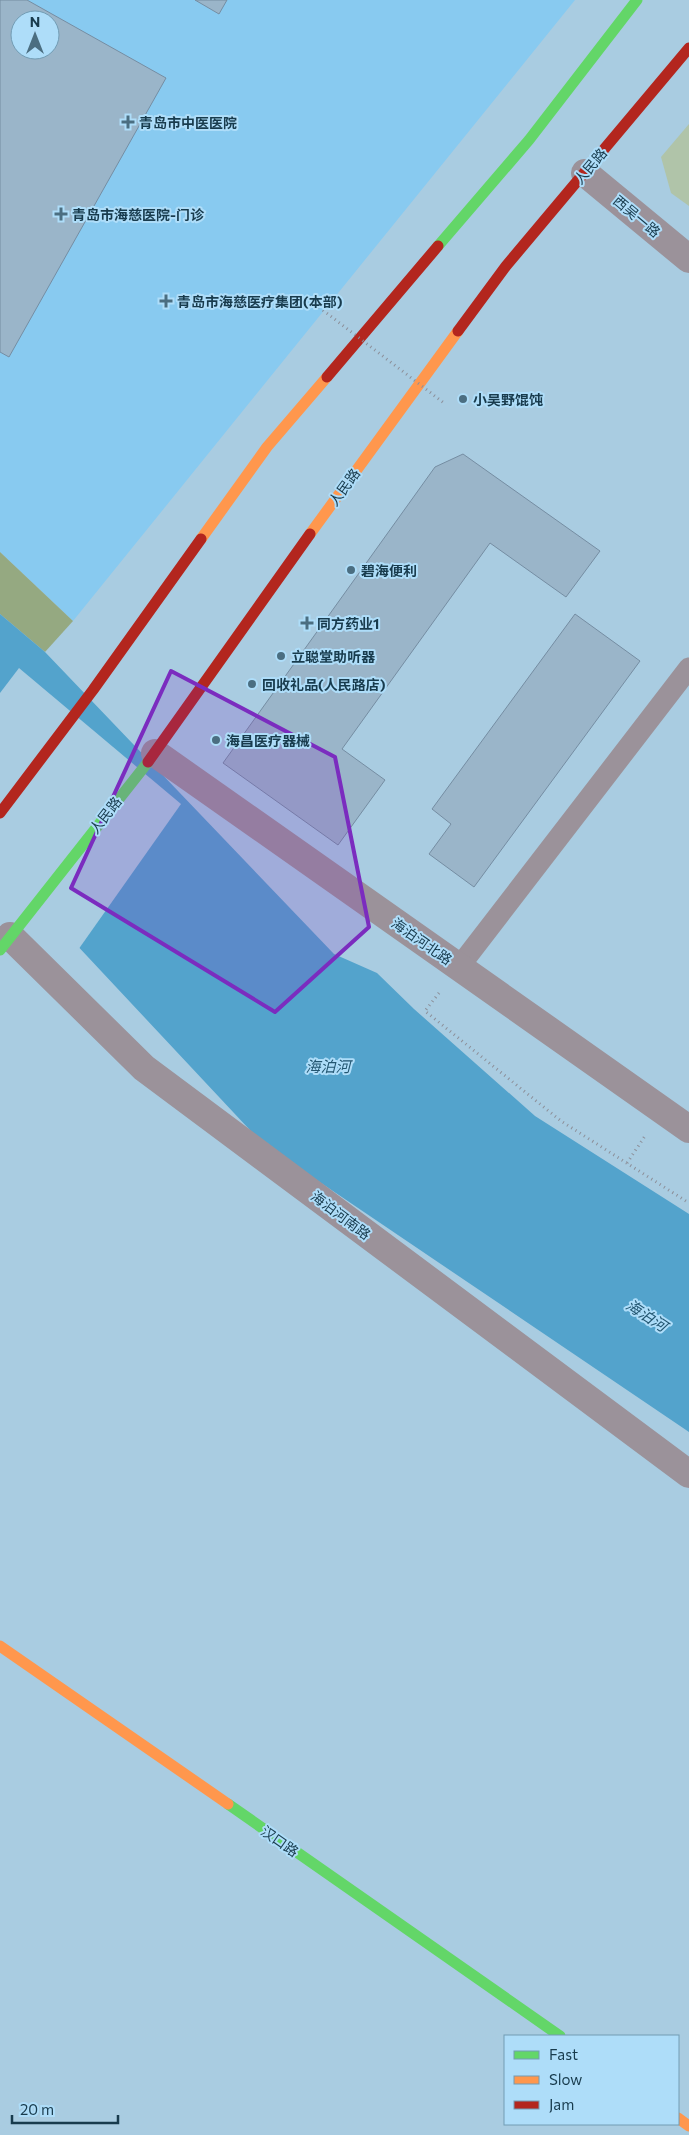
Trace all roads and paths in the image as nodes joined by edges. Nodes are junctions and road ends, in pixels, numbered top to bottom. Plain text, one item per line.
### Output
1 (637, 0) edge
2 (689, 48) edge
3 (585, 173) junction
4 (689, 259) edge
5 (307, 298) dead end
6 (444, 403) dead end
7 (689, 668) edge
8 (155, 753) junction
9 (0, 813) edge
10 (5, 943) edge
11 (459, 967) junction
12 (689, 1129) edge
13 (689, 1203) edge
14 (689, 1474) edge
15 (0, 1646) edge
16 (559, 2035) edge

1 - 9 main road
2 - 3 main road, 人民路
3 - 4 street, 西吴一路
3 - 8 main road, 人民路
5 - 6 path, bridge
7 - 11 lane
8 - 10 main road, 人民路
8 - 11 street, 海泊河北路
10 - 14 street, 海泊河南路
11 - 12 street, 海泊河北路
11 - 13 path
15 - 16 main road, 汉口路

